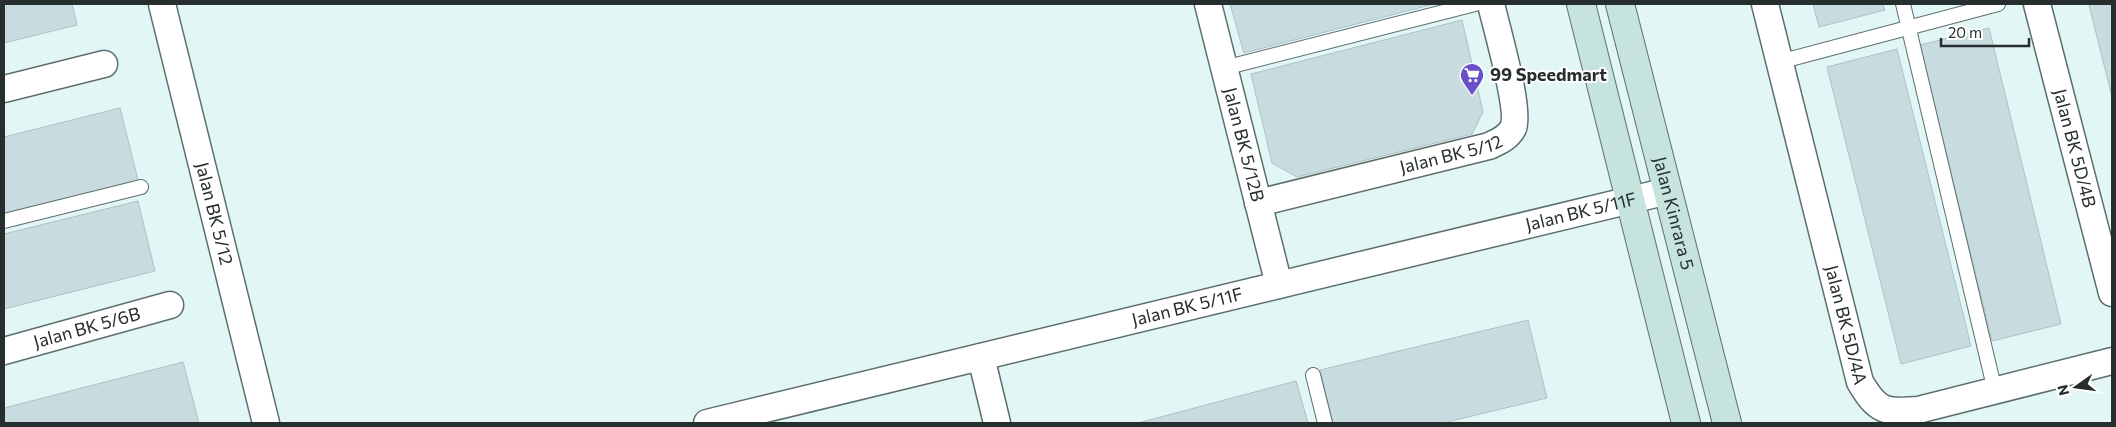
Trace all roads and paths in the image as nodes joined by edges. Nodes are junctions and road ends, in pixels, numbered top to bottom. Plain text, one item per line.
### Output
1 (162, 4) edge
2 (1208, 4) edge
3 (1475, 4) edge
4 (1491, 4) edge
5 (1581, 4) edge
6 (1620, 4) edge
7 (1765, 4) edge
8 (1903, 4) edge
9 (1998, 4) edge
10 (2037, 4) edge
11 (1909, 27) junction
12 (1779, 62) junction
13 (104, 64) dead end
14 (1224, 68) junction
15 (4, 90) edge
16 (141, 187) dead end
17 (1668, 191) junction
18 (1631, 200) junction
19 (1258, 203) junction
20 (4, 221) edge
21 (1279, 285) junction
22 (2112, 293) edge
23 (170, 305) dead end
24 (4, 351) edge
25 (981, 357) junction
26 (2112, 361) edge
27 (1313, 375) dead end
28 (1995, 391) junction
29 (266, 423) edge
30 (713, 423) edge
31 (997, 423) edge
32 (1325, 423) edge
33 (1686, 423) edge
34 (1727, 423) edge

1 - 29 street, Jalan BK 5/12
2 - 14 street, Jalan BK 5/12B
3 - 14 lane
4 - 19 street, Jalan BK 5/12
5 - 18 main road
6 - 17 main road, Jalan Kinrara 5
7 - 12 street, Jalan BK 5D/4A
8 - 11 lane
9 - 11 lane
10 - 22 street, Jalan BK 5D/4B
11 - 12 lane
11 - 28 lane
12 - 28 street, Jalan BK 5D/4A
13 - 15 street
14 - 19 street, Jalan BK 5/12B
16 - 20 lane
17 - 18 street, Jalan BK 5/11F
17 - 34 main road, Jalan Kinrara 5
18 - 21 street, Jalan BK 5/11F
18 - 33 main road
19 - 21 street, Jalan BK 5/12B
21 - 25 street, Jalan BK 5/11F
23 - 24 street, Jalan BK 5/6B
25 - 30 street, Jalan BK 5/11F
25 - 31 street
26 - 28 street, Jalan BK 5D/4A
27 - 32 lane

